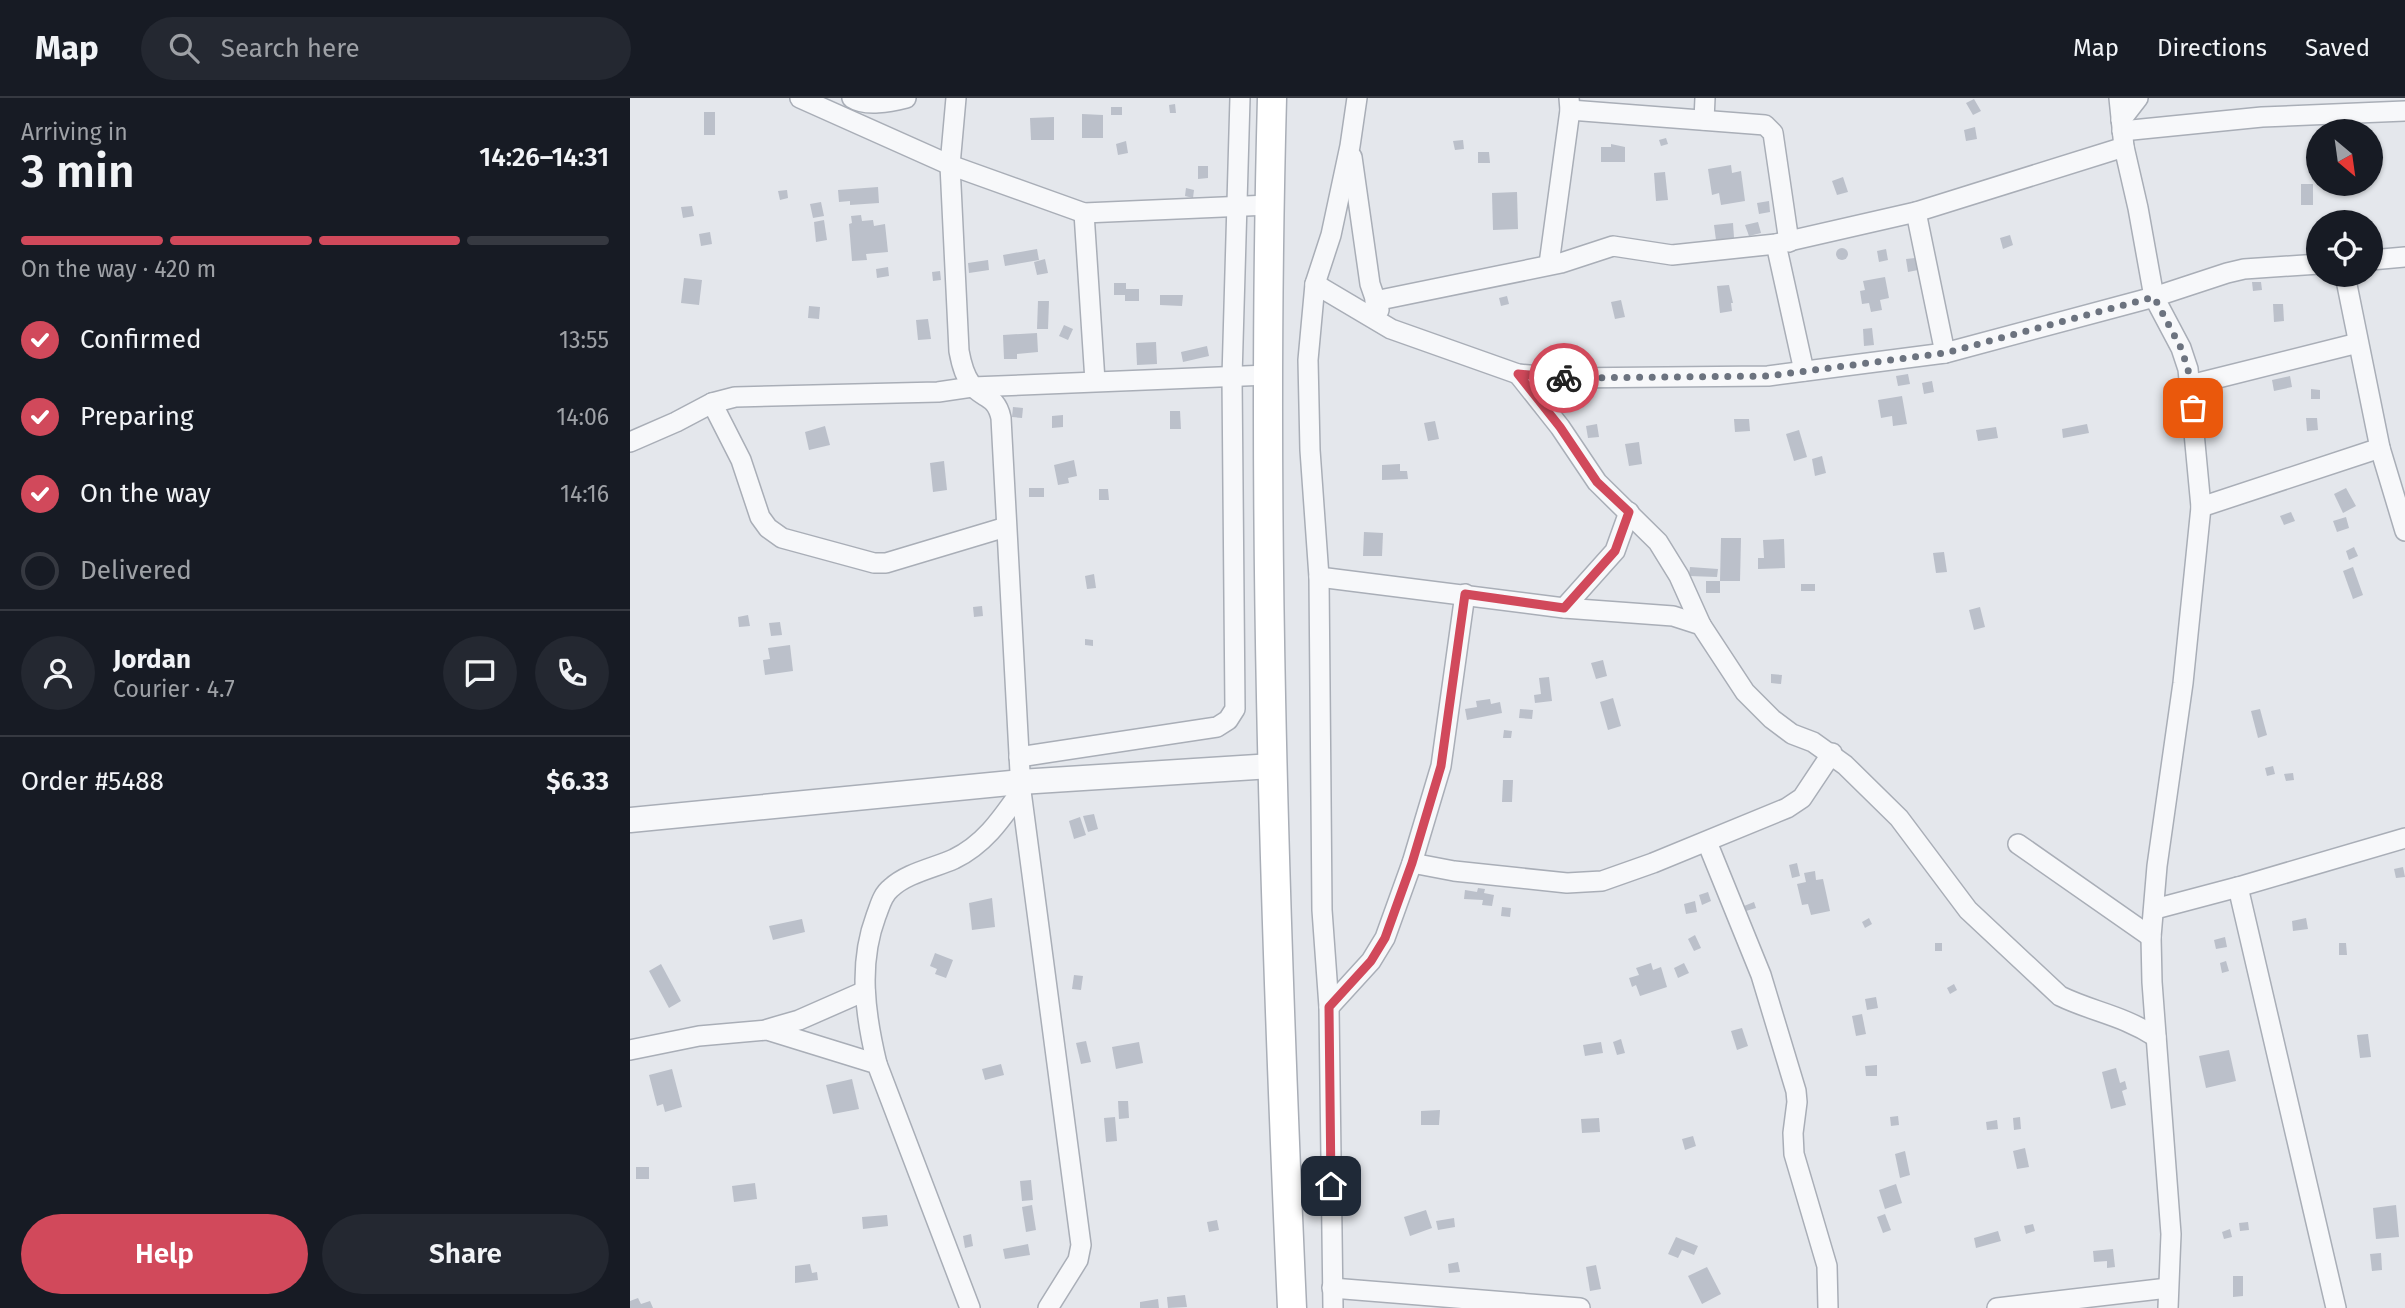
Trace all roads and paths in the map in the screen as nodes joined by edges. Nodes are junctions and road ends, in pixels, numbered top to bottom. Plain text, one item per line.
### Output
1 (800, 98) edge
2 (852, 98) edge
3 (906, 98) edge
4 (956, 98) edge
5 (1240, 98) edge
6 (1272, 98) edge
7 (1357, 98) edge
8 (1705, 98) edge
9 (2119, 98) edge
10 (2138, 98) edge
11 (1569, 104) edge
12 (2405, 111) edge
13 (1704, 120) junction
14 (2123, 132) junction
15 (1350, 146) junction
16 (950, 165) junction
17 (1269, 205) junction
18 (1238, 206) junction
19 (1916, 212) junction
20 (1084, 213) junction
21 (1783, 243) junction
22 (2405, 257) edge
23 (2383, 259) edge
24 (1549, 264) junction
25 (2306, 265) edge
26 (1315, 284) junction
27 (2347, 287) edge
28 (2154, 297) junction
29 (1375, 301) junction
30 (1391, 329) junction
31 (2358, 343) junction
32 (1945, 353) junction
33 (1804, 371) junction
34 (1518, 374) junction
35 (1268, 375) junction
36 (1232, 377) junction
37 (1095, 381) junction
38 (2190, 385) junction
39 (972, 387) junction
40 (712, 402) junction
41 (630, 442) edge
42 (2381, 448) junction
43 (2201, 507) junction
44 (1629, 512) junction
45 (1006, 527) junction
46 (2405, 531) edge
47 (1319, 577) junction
48 (1465, 594) junction
49 (1564, 608) junction
50 (1701, 625) junction
51 (1832, 753) junction
52 (1273, 766) junction
53 (1020, 777) junction
54 (630, 820) edge
55 (2405, 838) edge
56 (1707, 842) junction
57 (2018, 844) dead end
58 (1412, 863) junction
59 (2238, 887) junction
60 (2155, 909) junction
61 (2151, 937) junction
62 (865, 991) junction
63 (1329, 1007) junction
64 (767, 1030) junction
65 (2156, 1037) junction
66 (630, 1050) edge
67 (877, 1063) junction
68 (1333, 1298) edge
69 (2168, 1298) edge
70 (970, 1308) edge
71 (1048, 1308) edge
72 (1292, 1308) edge
73 (1580, 1308) edge
74 (1828, 1308) edge
75 (1997, 1308) edge
76 (2336, 1308) edge

1 - 16 street
2 - 3 street
4 - 16 street
5 - 18 street
6 - 17 main road
7 - 15 street
8 - 13 street
9 - 14 street
10 - 14 street
11 - 13 street
11 - 24 street
12 - 14 street
13 - 21 street
14 - 19 street
14 - 28 street
15 - 26 street
15 - 29 street
16 - 20 street
16 - 39 street
17 - 18 street
17 - 35 main road
18 - 20 street
18 - 36 street
19 - 21 street
19 - 32 street
20 - 37 street
21 - 24 street
21 - 33 street
22 - 23 street
24 - 29 street
25 - 28 street
26 - 30 street
26 - 47 street
27 - 31 street
28 - 32 street
28 - 38 street
29 - 30 street
30 - 34 street
31 - 38 street
31 - 42 street
32 - 33 street
33 - 34 street
34 - 44 street
35 - 36 street
35 - 52 main road
36 - 37 street
36 - 53 street
37 - 39 street
38 - 43 street
39 - 40 street
39 - 45 street
40 - 41 street
40 - 45 street
42 - 43 street
42 - 46 street
43 - 60 street
44 - 49 street
44 - 50 street
45 - 53 street
47 - 48 street
47 - 63 street
48 - 49 street
48 - 58 street
49 - 50 street
50 - 51 street
51 - 56 street
51 - 65 street
52 - 53 street
52 - 72 main road
53 - 54 street
53 - 62 street
53 - 71 street
55 - 59 street
56 - 58 street
56 - 74 street
57 - 61 street
58 - 63 street
59 - 60 street
59 - 76 street
60 - 61 street
61 - 65 street
62 - 64 street
62 - 67 street
63 - 68 street
64 - 66 street
64 - 67 street
65 - 69 street
67 - 70 street
68 - 73 street
69 - 75 street

